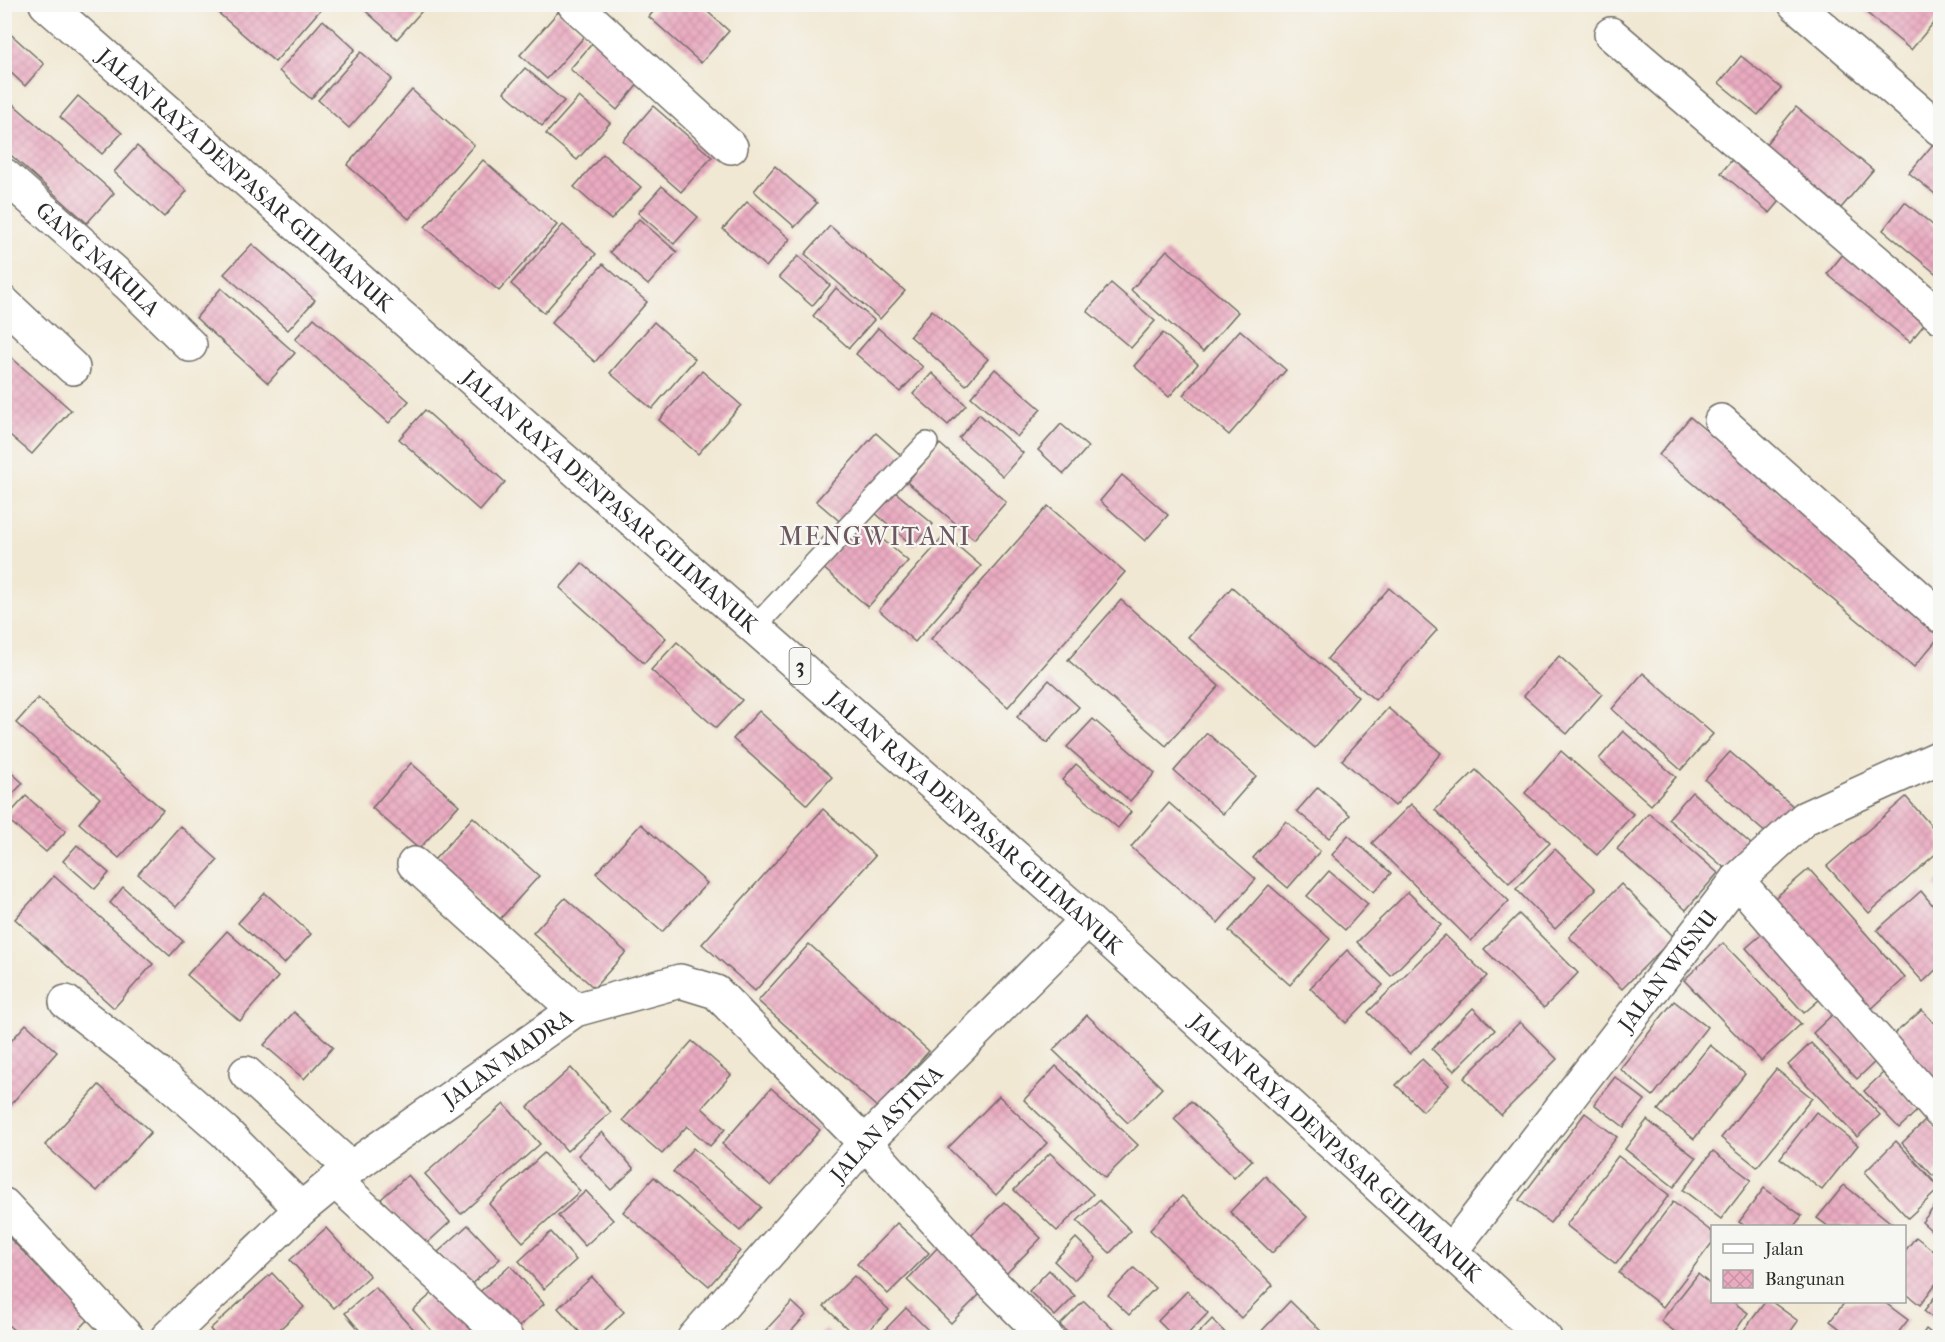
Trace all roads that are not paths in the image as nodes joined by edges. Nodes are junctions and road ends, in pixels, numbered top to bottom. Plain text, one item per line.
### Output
1 (46, 4) edge
2 (574, 4) edge
3 (1795, 4) edge
4 (1611, 34) dead end
5 (1941, 129) edge
6 (731, 147) dead end
7 (4, 175) edge
8 (4, 303) edge
9 (1941, 316) edge
10 (190, 345) dead end
11 (73, 368) dead end
12 (1721, 421) dead end
13 (927, 443) dead end
14 (1941, 616) edge
15 (755, 627) junction
16 (1941, 757) edge
17 (414, 864) dead end
18 (1737, 880) junction
19 (1087, 920) junction
20 (66, 1002) dead end
21 (575, 1010) junction
22 (246, 1073) dead end
23 (1941, 1112) edge
24 (865, 1143) junction
25 (343, 1175) junction
26 (4, 1205) edge
27 (301, 1209) junction
28 (1450, 1252) junction
29 (696, 1337) edge
30 (128, 1338) edge
31 (167, 1338) edge
32 (506, 1338) edge
33 (1047, 1338) edge
34 (1545, 1338) edge

1 - 15 main road, JALAN RAYA DENPASAR-GILIMANUK / 3
2 - 6 main road
3 - 5 main road
4 - 9 main road
7 - 10 main road, GANG NAKULA
8 - 11 main road
12 - 14 main road
13 - 15 lane
15 - 19 main road, JALAN RAYA DENPASAR-GILIMANUK / 3
16 - 18 main road, JALAN WISNU
17 - 21 main road
18 - 23 main road
18 - 28 main road, JALAN WISNU
19 - 24 main road, JALAN ASTINA
19 - 28 main road, JALAN RAYA DENPASAR-GILIMANUK / 3
20 - 27 main road
21 - 24 main road, JALAN MADRA
21 - 25 main road, JALAN MADRA
22 - 25 main road
24 - 29 main road, JALAN ASTINA
24 - 33 main road, JALAN MADRA
25 - 27 main road, JALAN MADRA
25 - 32 main road
26 - 30 main road
27 - 31 main road, JALAN MADRA
28 - 34 main road, JALAN RAYA DENPASAR-GILIMANUK / 3

